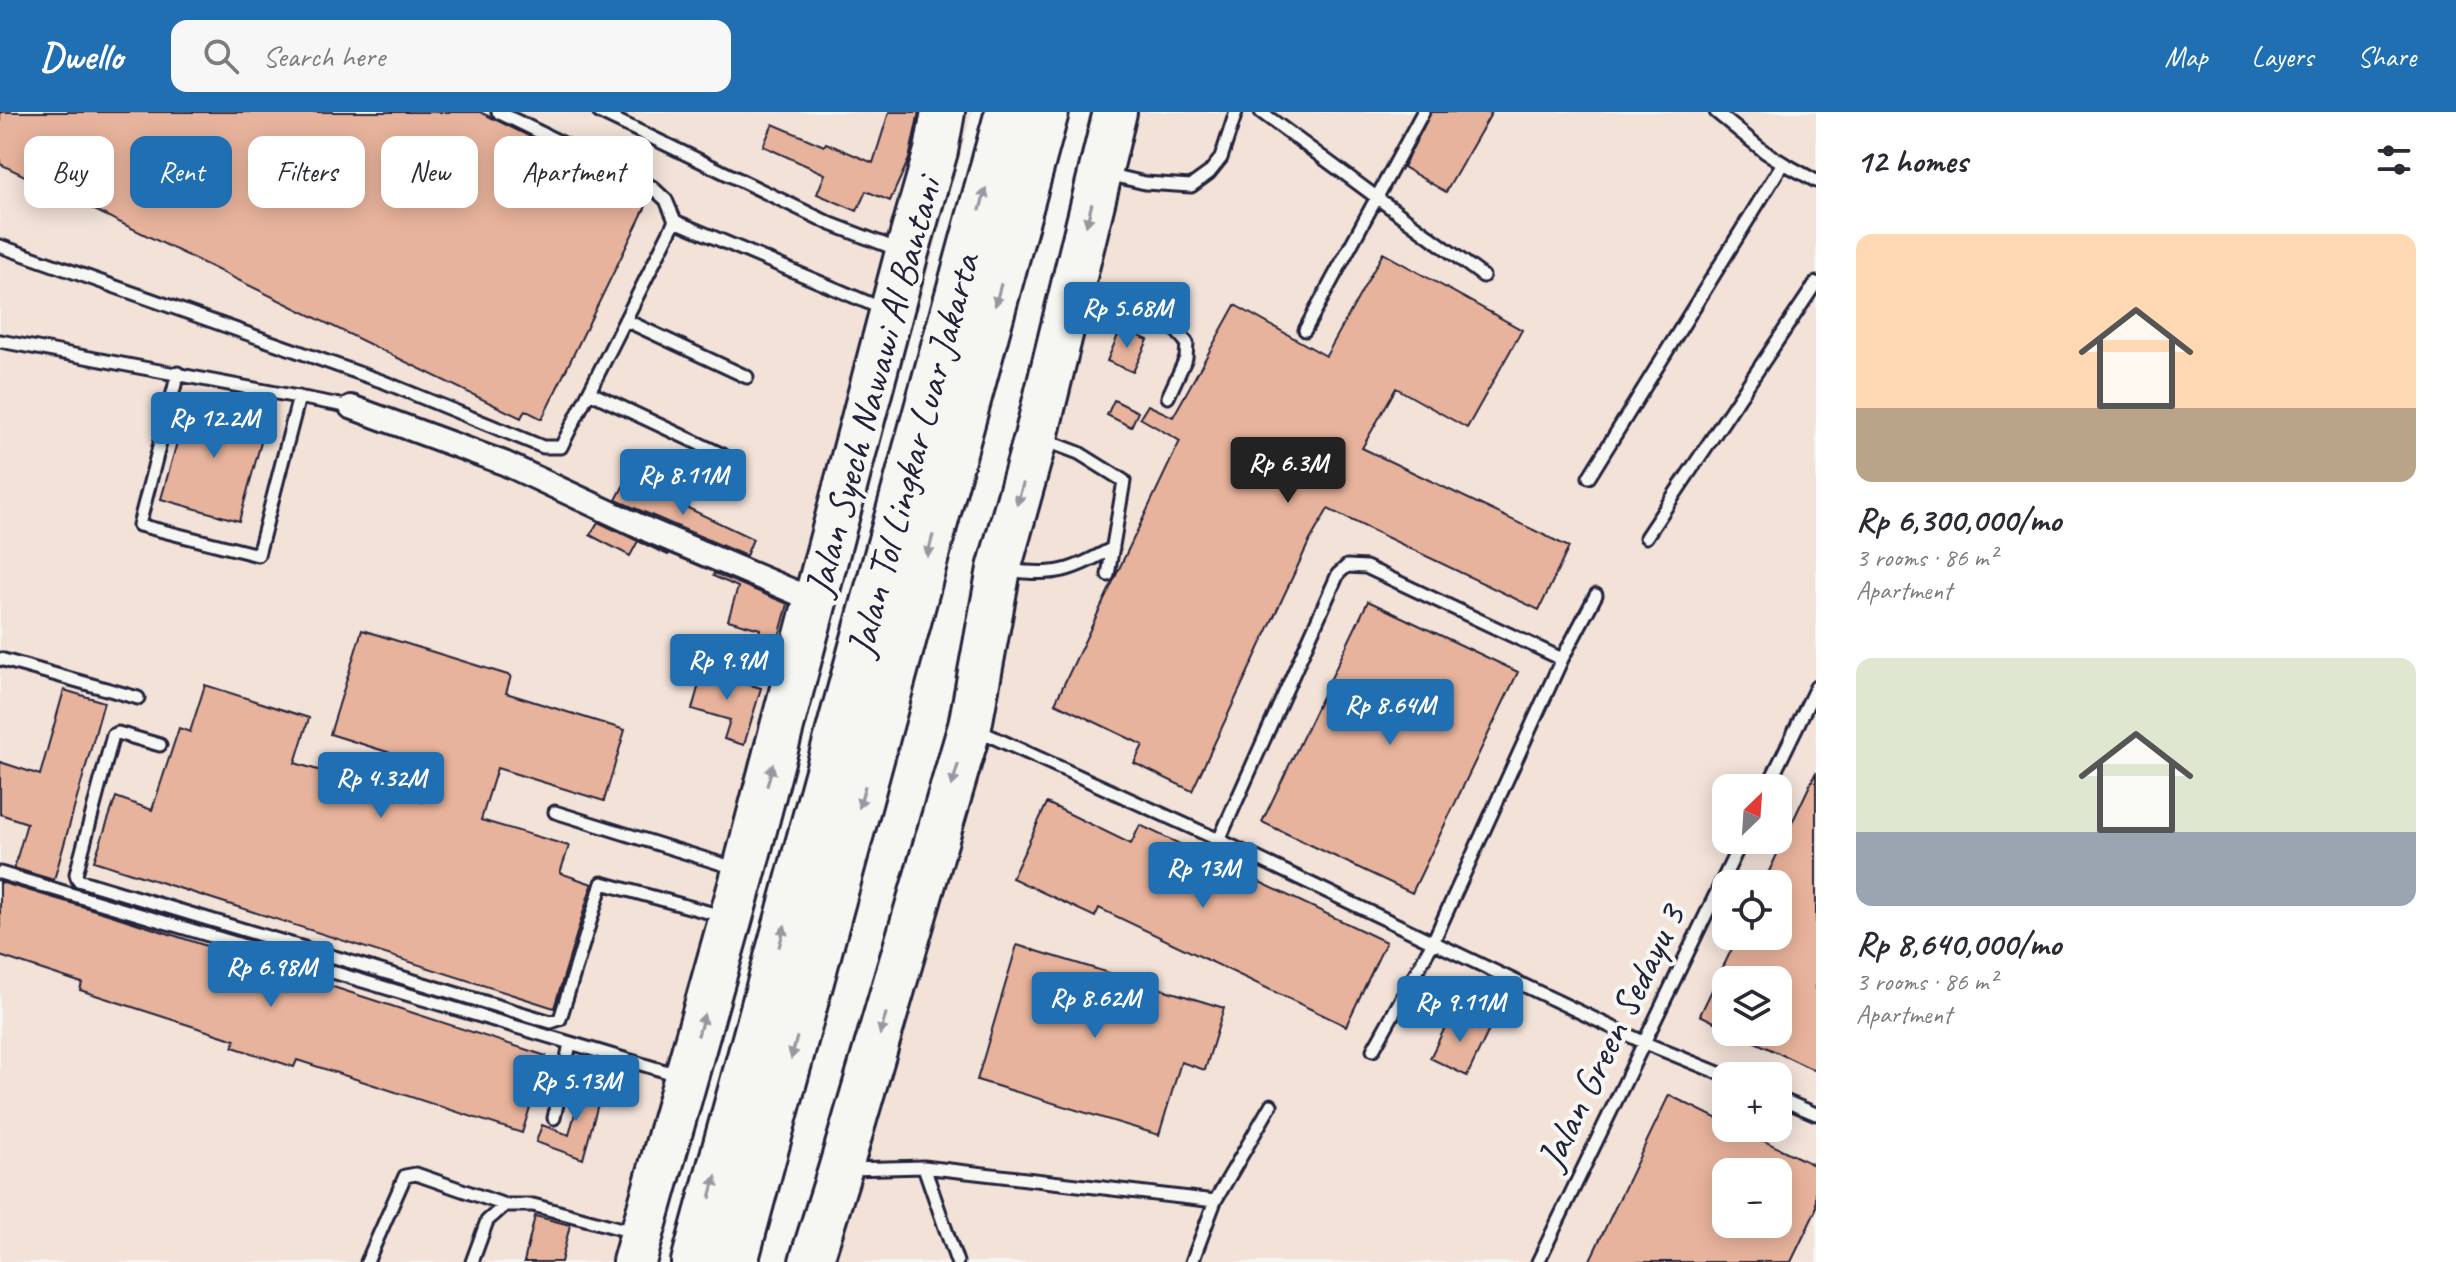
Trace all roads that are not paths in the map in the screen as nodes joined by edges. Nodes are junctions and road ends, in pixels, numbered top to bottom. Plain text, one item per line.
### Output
1 (498, 112) edge
2 (599, 112) edge
3 (943, 112) edge
4 (1007, 112) edge
5 (1047, 112) edge
6 (1115, 112) edge
7 (1236, 112) edge
8 (1261, 112) edge
9 (1423, 112) edge
10 (1716, 112) edge
11 (1783, 163) junction
12 (1099, 172) junction
13 (1816, 181) edge
14 (1378, 197) junction
15 (675, 221) junction
16 (0, 246) edge
17 (907, 252) junction
18 (1483, 276) dead end
19 (1073, 281) junction
20 (1816, 283) edge
21 (892, 313) junction
22 (625, 320) junction
23 (1305, 330) dead end
24 (0, 341) edge
25 (178, 373) junction
26 (747, 377) dead end
27 (589, 392) junction
28 (299, 397) junction
29 (1168, 397) dead end
30 (351, 407) joint
31 (1036, 437) junction
32 (723, 455) dead end
33 (1589, 477) dead end
34 (1646, 537) dead end
35 (1113, 548) junction
36 (999, 569) junction
37 (1108, 575) dead end
38 (1596, 595) dead end
39 (816, 601) junction
40 (0, 659) edge
41 (1562, 659) junction
42 (1816, 687) edge
43 (138, 698) dead end
44 (970, 726) junction
45 (160, 745) dead end
46 (1774, 774) edge
47 (555, 812) dead end
48 (1219, 840) junction
49 (1735, 854) edge
50 (744, 871) junction
51 (0, 873) edge
52 (731, 919) junction
53 (1433, 942) junction
54 (1645, 1043) junction
55 (570, 1044) junction
56 (1373, 1050) dead end
57 (1712, 1070) edge
58 (686, 1078) junction
59 (1792, 1104) edge
60 (1271, 1105) dead end
61 (1816, 1114) edge
62 (554, 1118) dead end
63 (924, 1167) junction
64 (840, 1170) junction
65 (1215, 1201) junction
66 (505, 1205) junction
67 (638, 1248) edge
68 (367, 1262) edge
69 (472, 1262) edge
70 (693, 1262) edge
71 (736, 1262) edge
72 (811, 1262) edge
73 (957, 1262) edge
74 (1192, 1262) edge
75 (1538, 1262) edge

1 - 15 lane
2 - 17 lane
3 - 17 highway, Jalan Syech Nawawi Al Bantani
70 -> 4 highway, Jalan Tol Lingkar Luar Jakarta
5 -> 71 highway, Jalan Tol Lingkar Luar Jakarta
6 - 12 highway
7 - 12 lane
8 - 14 lane
9 - 14 lane
10 - 11 lane
11 - 13 lane
11 - 33 lane
12 -> 19 highway
14 - 18 lane
14 - 23 lane
15 - 21 lane
15 - 22 lane
16 - 27 lane
17 - 21 highway, Jalan Syech Nawawi Al Bantani
19 - 29 lane
19 - 31 highway
20 - 34 lane
21 - 39 highway, Jalan Syech Nawawi Al Bantani
22 - 26 lane
22 - 27 lane
24 - 25 lane
25 - 28 lane
25 - 28 lane
27 - 32 lane
28 - 30 lane
30 - 39 street
31 - 35 lane
31 -> 36 highway
35 - 36 lane
35 - 37 lane
36 - 44 highway
38 - 41 lane
50 -> 39 highway, Jalan Syech Nawawi Al Bantani
40 - 43 lane
41 - 48 lane
41 - 53 lane
42 - 46 lane
44 - 48 lane
44 -> 64 highway
45 - 52 lane
47 - 50 lane
48 - 53 lane
49 - 54 lane, Jalan Green Sedayu 3
50 - 52 highway, Jalan Syech Nawawi Al Bantani
51 - 55 lane
58 -> 52 highway, Jalan Syech Nawawi Al Bantani
53 - 54 lane
53 - 56 lane
54 - 57 lane
54 - 75 lane, Jalan Green Sedayu 3
55 - 58 lane
55 - 62 lane
58 - 67 highway, Jalan Syech Nawawi Al Bantani
59 - 61 lane
60 - 65 lane
63 - 64 lane
63 - 65 lane
63 - 73 lane
64 - 72 highway
65 - 74 lane
66 - 67 lane
66 - 68 lane
66 - 69 lane

